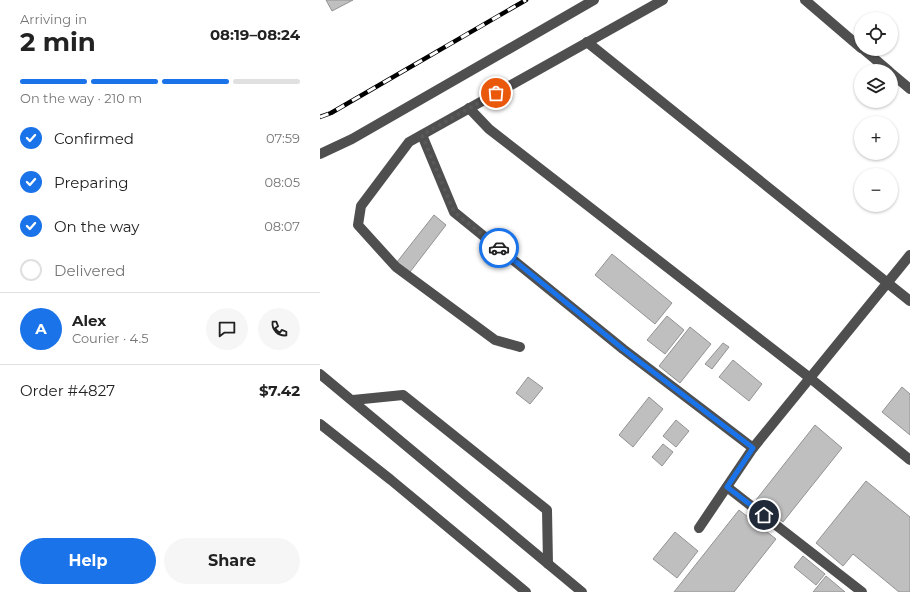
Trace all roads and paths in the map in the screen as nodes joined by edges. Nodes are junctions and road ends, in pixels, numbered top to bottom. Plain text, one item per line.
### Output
1 (594, 0) edge
2 (663, 0) edge
3 (805, 0) edge
4 (854, 41) edge
5 (587, 42) junction
6 (871, 56) edge
7 (881, 64) edge
8 (898, 79) edge
9 (910, 89) edge
10 (469, 108) junction
11 (422, 135) junction
12 (320, 154) edge
13 (910, 255) edge
14 (888, 282) junction
15 (910, 300) edge
16 (520, 347) dead end
17 (320, 374) edge
18 (810, 378) junction
19 (353, 400) junction
20 (320, 424) edge
21 (753, 448) junction
22 (910, 460) edge
23 (727, 487) junction
24 (699, 528) dead end
25 (548, 564) junction
26 (526, 592) edge
27 (582, 592) edge
28 (862, 592) edge

1 - 12 street
2 - 5 street
3 - 4 street
5 - 10 street
5 - 14 street
6 - 7 street
8 - 9 street
10 - 11 street
10 - 18 street
11 - 16 street
11 - 21 street
13 - 14 street
14 - 15 street
14 - 18 street
17 - 19 street
18 - 21 street
18 - 22 street
19 - 25 street
19 - 25 street
20 - 26 street
21 - 23 street
23 - 24 street
23 - 28 street
25 - 27 street

